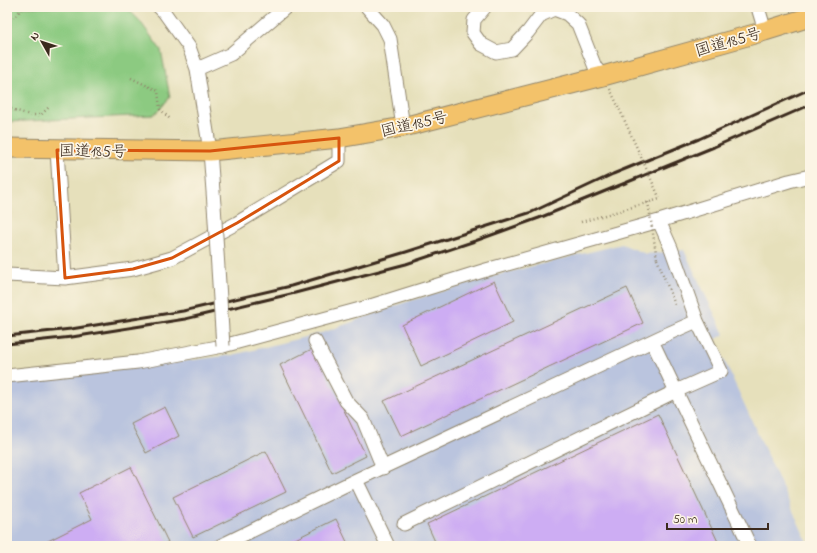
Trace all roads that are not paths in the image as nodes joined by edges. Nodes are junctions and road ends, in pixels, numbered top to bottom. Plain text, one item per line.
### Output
1 (158, 7) edge
2 (286, 7) edge
3 (367, 7) edge
4 (485, 7) edge
5 (760, 7) edge
6 (810, 16) edge
7 (765, 31) junction
8 (197, 69) junction
9 (603, 76) junction
10 (403, 127) junction
11 (338, 138) junction
12 (7, 148) edge
13 (57, 150) junction
14 (210, 151) junction
15 (810, 176) edge
16 (660, 221) junction
17 (7, 275) edge
18 (65, 278) junction
19 (697, 321) junction
20 (315, 341) dead end
21 (652, 341) junction
22 (223, 346) junction
23 (7, 376) edge
24 (676, 391) junction
25 (383, 468) junction
26 (356, 480) junction
27 (404, 524) dead end
28 (220, 546) edge
29 (388, 546) edge
30 (750, 546) edge

1 - 8 street
2 - 8 street
3 - 10 street
4 - 9 street
5 - 7 street
6 - 7 highway, 国道185号
7 - 9 highway, 国道185号
8 - 14 street
9 - 10 highway, 国道185号
10 - 11 highway, 国道185号
11 - 14 highway, 国道185号
11 - 18 street
12 - 13 highway, 国道185号
13 - 14 highway, 国道185号
13 - 18 street
14 - 22 street, bridge
15 - 16 street
16 - 19 street
16 - 22 street
17 - 18 street
19 - 21 street
19 - 24 street
20 - 25 street
21 - 24 street
21 - 25 street
22 - 23 street
24 - 27 street
24 - 30 street
25 - 26 street
26 - 28 street
26 - 29 street

